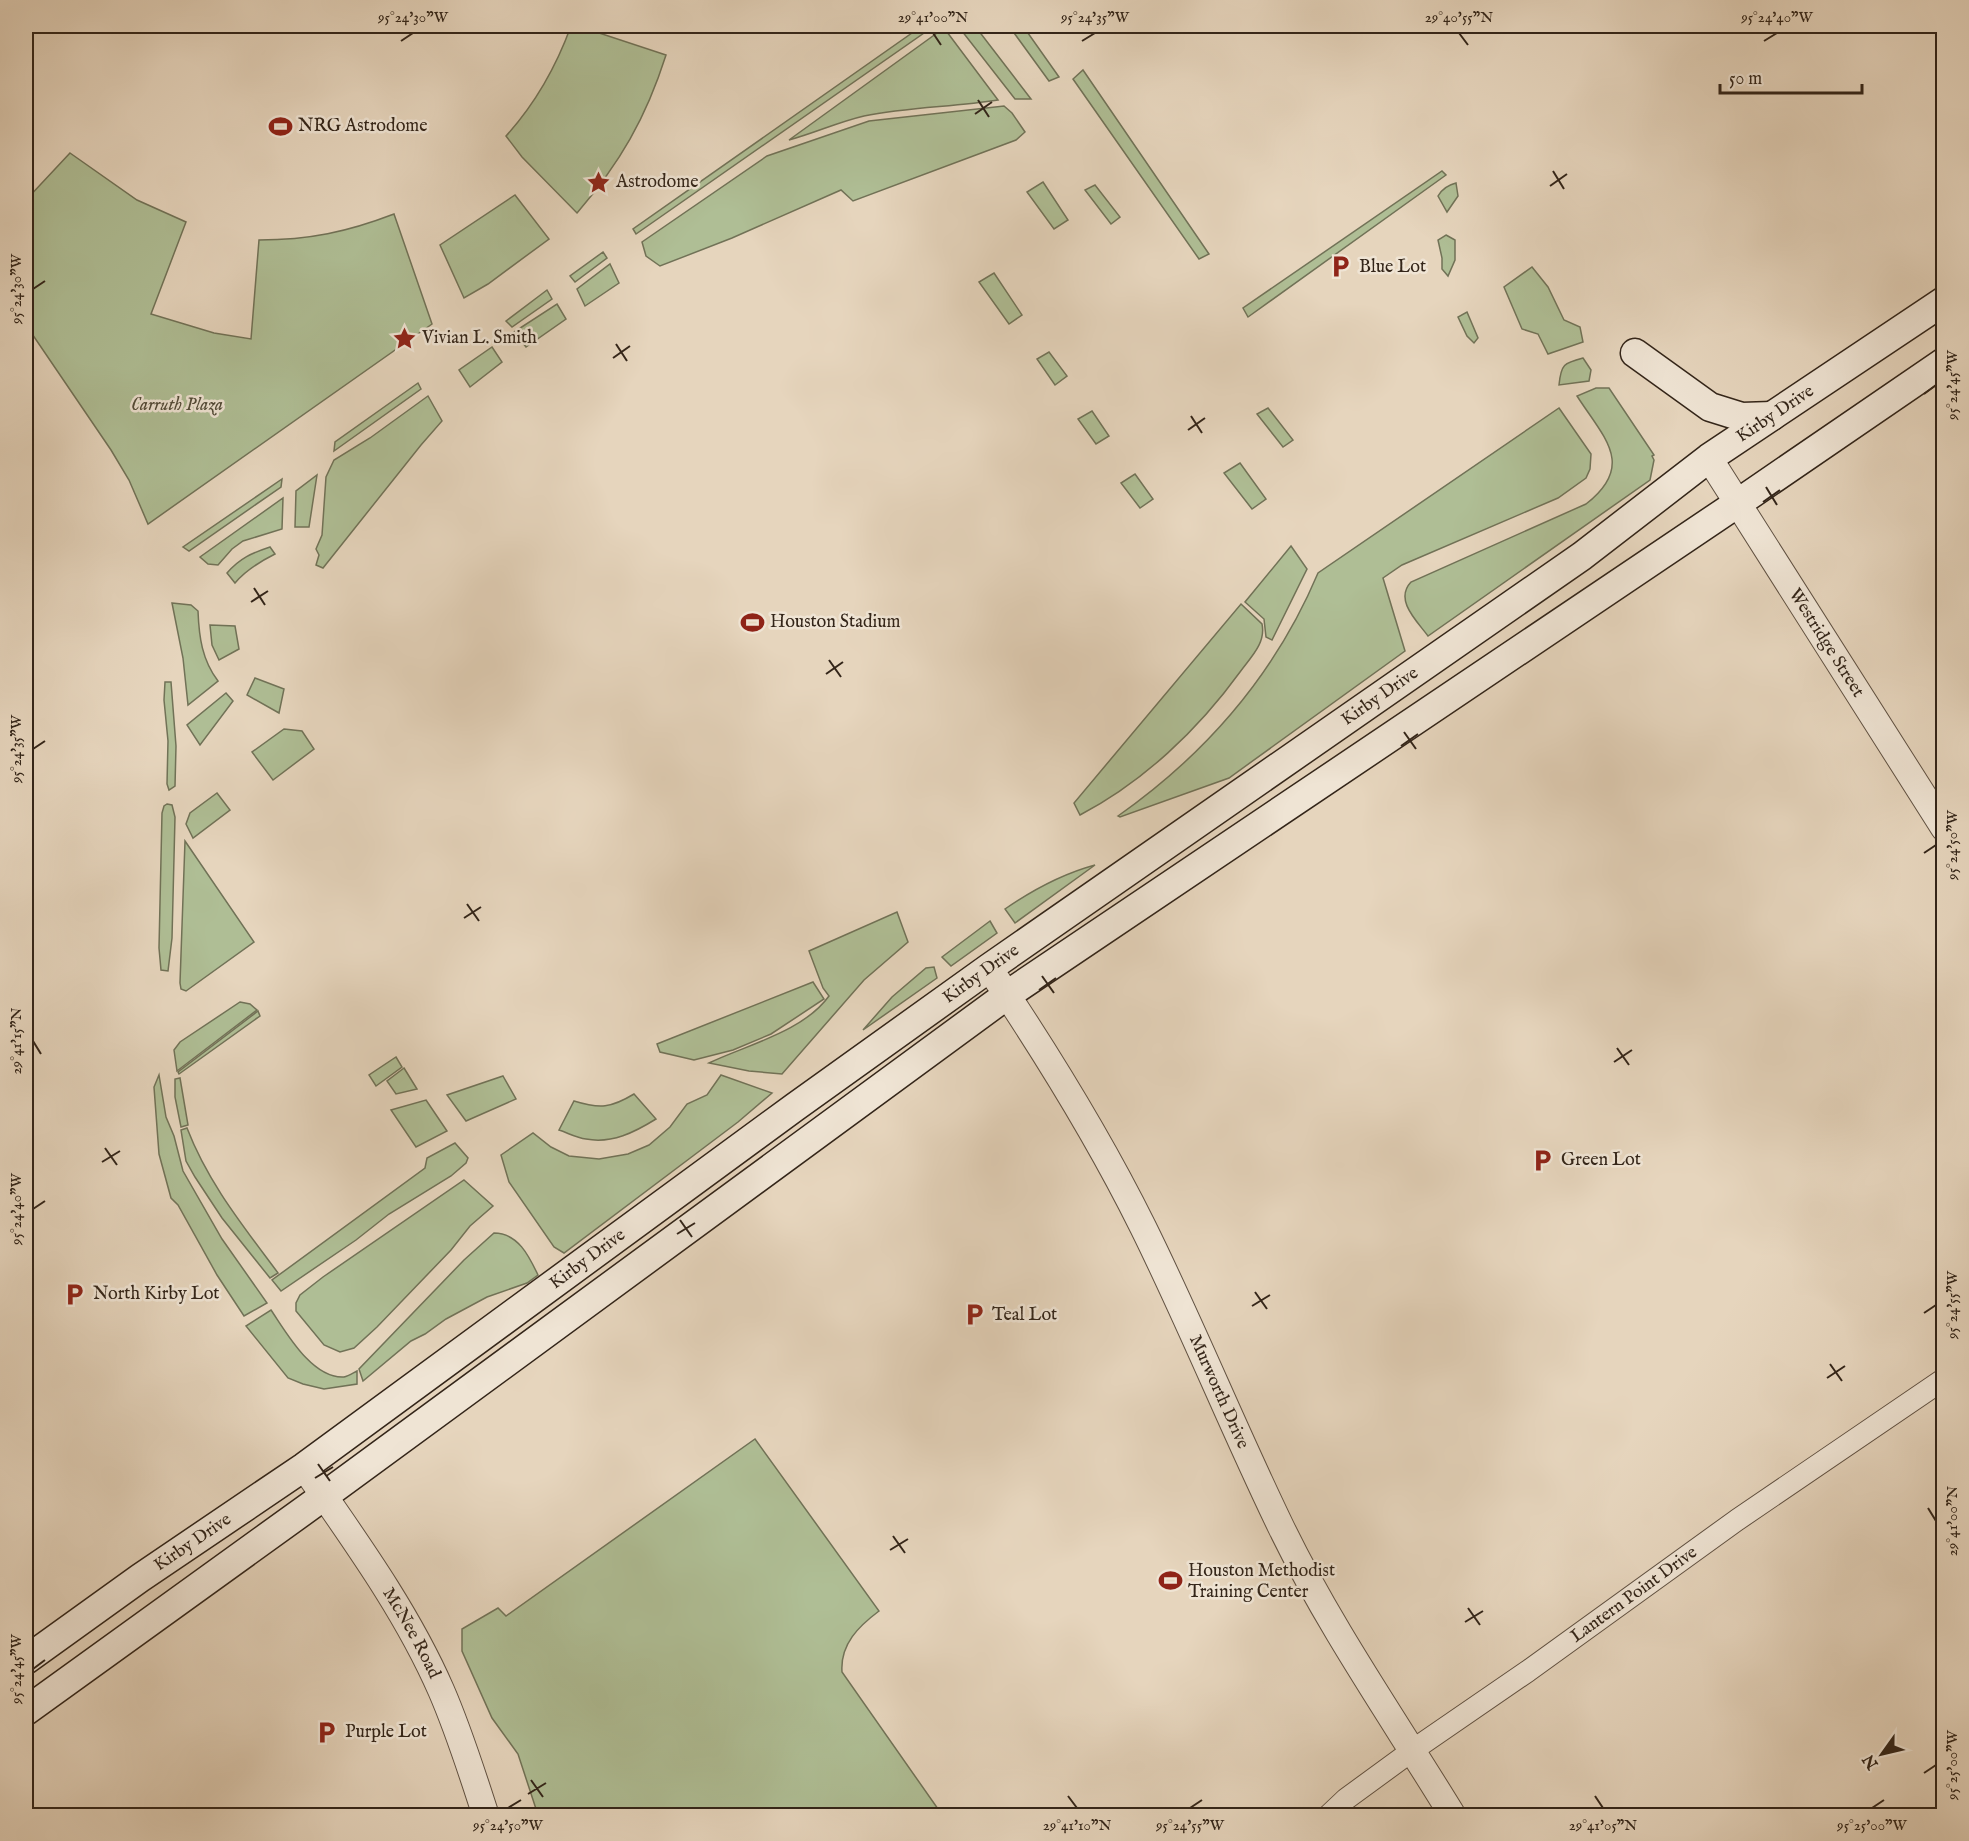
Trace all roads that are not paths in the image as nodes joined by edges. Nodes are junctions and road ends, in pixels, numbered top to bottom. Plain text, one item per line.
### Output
1 (1944, 301) edge
2 (1635, 353) dead end
3 (1944, 362) edge
4 (1772, 416) junction
5 (1709, 458) junction
6 (1738, 503) junction
7 (1303, 751) junction
8 (1323, 781) junction
9 (1944, 828) edge
10 (989, 968) junction
11 (1007, 995) junction
12 (643, 1219) junction
13 (664, 1247) junction
14 (1944, 1379) edge
15 (304, 1467) junction
16 (324, 1496) junction
17 (26, 1659) edge
18 (26, 1711) edge
19 (1413, 1750) junction
20 (486, 1815) edge
21 (1328, 1815) edge
22 (1453, 1815) edge

1 - 4 main road, Kirby Drive
2 - 4 main road
3 - 6 main road, Kirby Drive
4 - 5 main road, Kirby Drive
5 - 6 street, Westridge Street
5 - 7 main road, Kirby Drive
6 - 8 main road, Kirby Drive
6 - 9 street, Westridge Street
7 - 8 main road
7 - 10 main road, Kirby Drive
8 - 11 main road, Kirby Drive
10 - 11 street, Murworth Drive
10 - 12 main road, Kirby Drive
11 - 13 main road, Kirby Drive
11 - 19 street, Murworth Drive
12 - 13 main road
12 - 15 main road, Kirby Drive
13 - 16 main road, Kirby Drive
14 - 19 street, Lantern Point Drive
15 - 16 street, McNee Road
15 - 17 main road, Kirby Drive
16 - 18 main road, Kirby Drive
16 - 20 street, McNee Road
19 - 21 street, Lantern Point Drive
19 - 22 street, Murworth Drive

